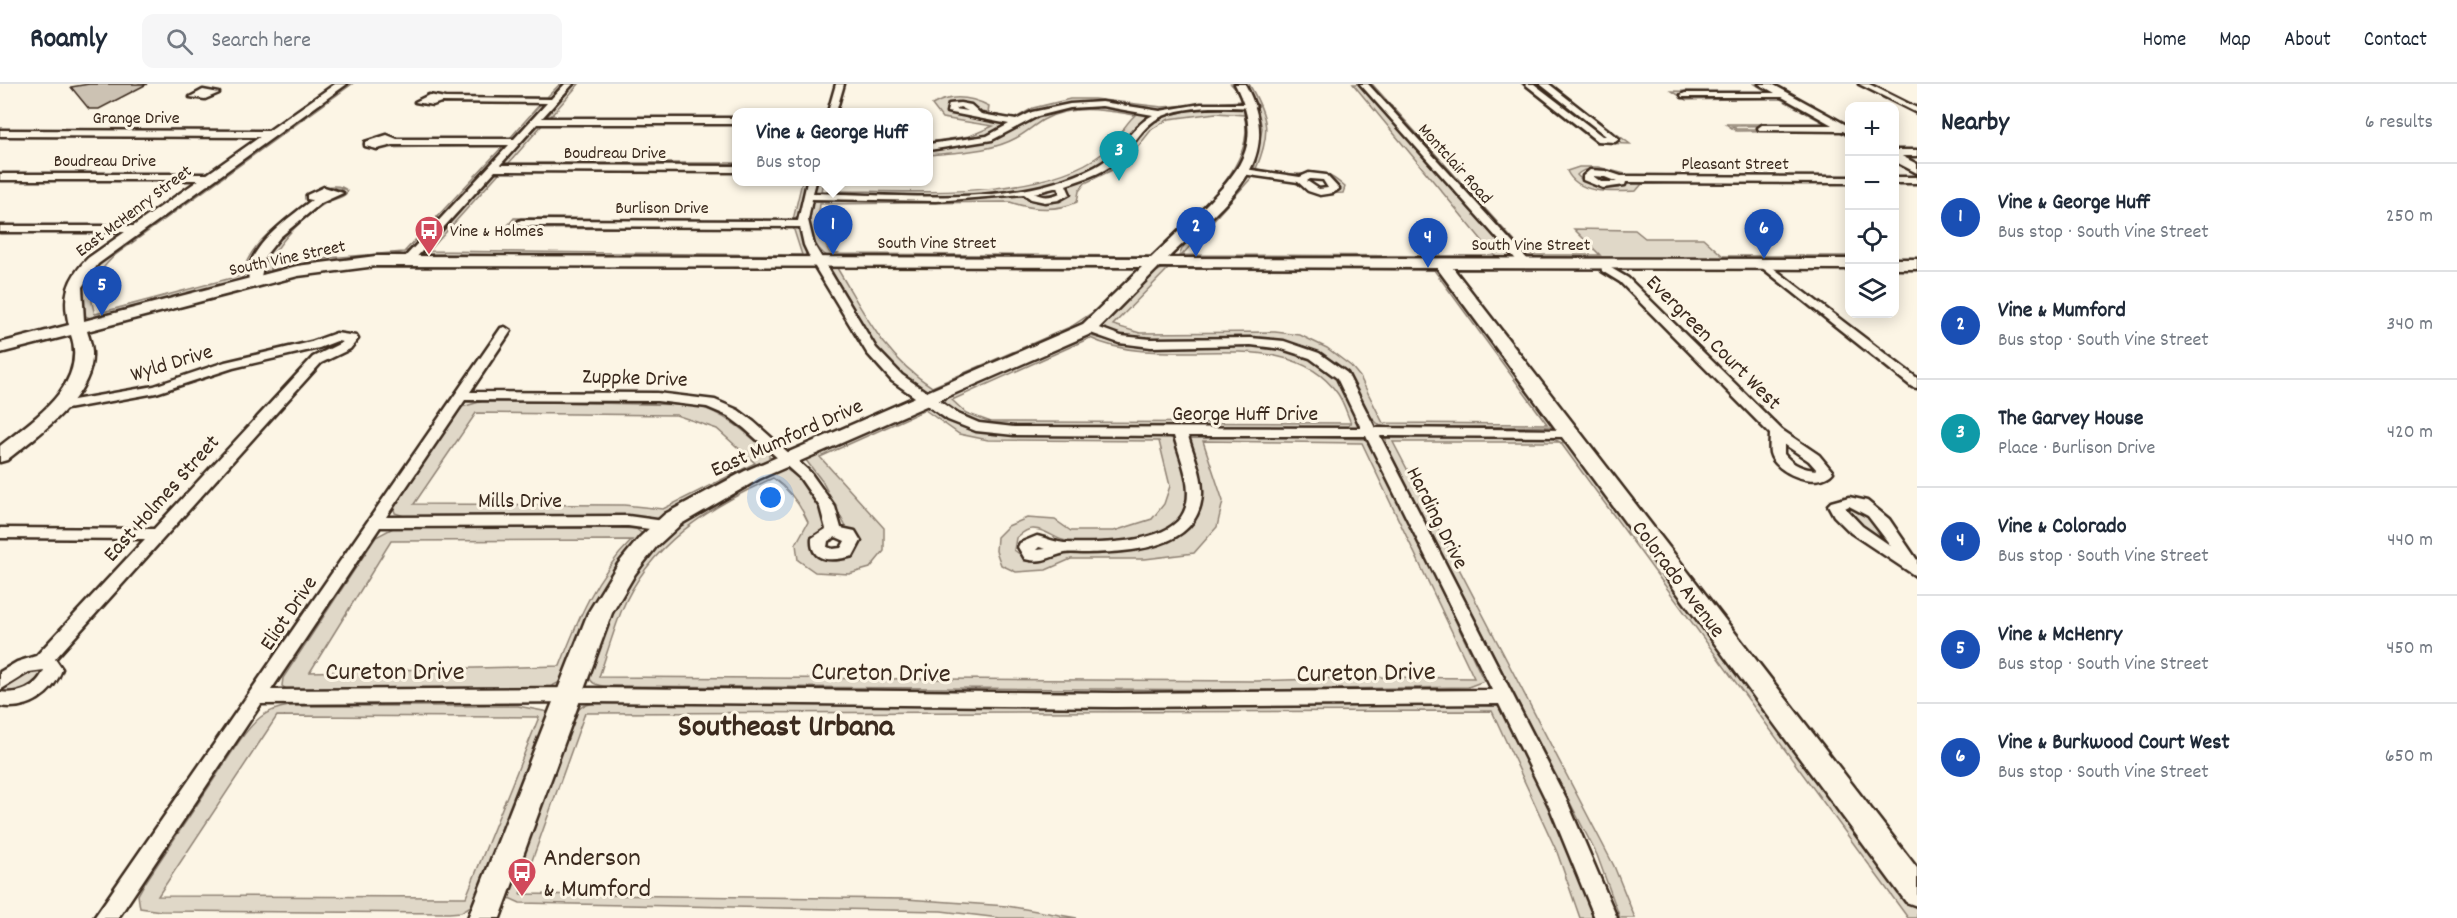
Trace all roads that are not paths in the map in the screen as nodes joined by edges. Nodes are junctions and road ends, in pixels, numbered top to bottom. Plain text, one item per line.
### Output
1 (222, 84) edge
2 (342, 84) edge
3 (569, 84) edge
4 (840, 84) edge
5 (1240, 84) edge
6 (1364, 84) edge
7 (1529, 84) edge
8 (1544, 84) edge
9 (1764, 84) edge
10 (1863, 84) edge
11 (210, 92) dead end
12 (1544, 95) junction
13 (1558, 95) junction
14 (1685, 95) dead end
15 (1784, 95) junction
16 (441, 100) dead end
17 (554, 101) junction
18 (1252, 106) junction
19 (833, 108) edge
20 (1917, 111) edge
21 (1161, 114) junction
22 (978, 116) dead end
23 (536, 121) junction
24 (732, 121) edge
25 (1017, 123) junction
26 (1762, 128) dead end
27 (1845, 129) edge
28 (1845, 130) edge
29 (0, 133) edge
30 (272, 134) junction
31 (393, 142) dead end
32 (516, 142) junction
33 (933, 146) edge
34 (1917, 153) edge
35 (1899, 154) edge
36 (1897, 156) edge
37 (492, 168) junction
38 (732, 169) edge
39 (1917, 169) edge
40 (1245, 172) junction
41 (0, 177) edge
42 (210, 177) junction
43 (1620, 179) dead end
44 (1301, 180) dead end
45 (1845, 180) edge
46 (1899, 180) edge
47 (1917, 180) edge
48 (810, 186) edge
49 (807, 196) junction
50 (318, 200) dead end
51 (521, 223) dead end
52 (803, 224) junction
53 (0, 229) edge
54 (136, 229) junction
55 (408, 261) junction
56 (817, 262) junction
57 (1158, 262) junction
58 (1525, 263) junction
59 (1606, 263) junction
60 (1442, 264) junction
61 (1764, 264) junction
62 (1845, 264) edge
63 (1899, 264) edge
64 (1917, 264) edge
65 (254, 282) junction
66 (78, 328) junction
67 (1089, 328) junction
68 (505, 331) dead end
69 (0, 348) edge
70 (296, 350) junction
71 (313, 364) junction
72 (1917, 384) edge
73 (461, 396) junction
74 (928, 398) junction
75 (56, 407) junction
76 (1180, 433) junction
77 (1371, 433) junction
78 (1571, 433) junction
79 (1777, 433) dead end
80 (0, 456) edge
81 (789, 460) junction
82 (376, 522) junction
83 (664, 526) junction
84 (834, 531) dead end
85 (0, 533) edge
86 (158, 534) junction
87 (1061, 548) dead end
88 (1915, 568) edge
89 (42, 662) junction
90 (0, 682) edge
91 (568, 696) junction
92 (256, 697) junction
93 (1505, 698) junction
94 (0, 699) edge
95 (1917, 892) edge
96 (105, 918) edge
97 (484, 918) edge
98 (1606, 918) edge

1 - 11 street
2 - 30 street, East McHenry Street
3 - 17 street
4 - 19 street
5 - 18 street
6 - 58 street, Montclair Road
7 - 12 street
8 - 13 street
9 - 15 street
10 - 20 street
12 - 13 street
12 - 13 street
14 - 15 street
15 - 27 street
16 - 17 street
17 - 23 street
18 - 21 street
18 - 40 street, East Mumford Drive
21 - 25 street
21 - 49 street
22 - 25 street
23 - 24 street
23 - 32 street
25 - 33 street
26 - 28 street
29 - 30 street, Grange Drive
30 - 42 street, East McHenry Street
31 - 32 street
32 - 37 street
34 - 35 street
36 - 39 street
37 - 38 street, Boudreau Drive
37 - 55 street
40 - 44 street
40 - 57 street, East Mumford Drive
41 - 42 street, Boudreau Drive
42 - 54 street, East McHenry Street
43 - 45 street, Pleasant Street
46 - 47 street
48 - 49 street
49 - 52 street
50 - 65 street
51 - 52 street, Burlison Drive
52 - 56 street, George Huff Drive
53 - 54 street
54 - 66 street, East McHenry Street
55 - 56 street, South Vine Street
55 - 65 street, South Vine Street
56 - 57 street, South Vine Street
56 - 74 street, George Huff Drive
57 - 60 street, South Vine Street
57 - 67 street, East Mumford Drive
58 - 59 street, South Vine Street
58 - 60 street, South Vine Street
59 - 61 street, South Vine Street
59 - 79 street, Evergreen Court West
60 - 78 street, Colorado Avenue
61 - 62 street, South Vine Street
61 - 72 street
63 - 64 street
65 - 66 street, South Vine Street
66 - 69 street, South Vine Street
66 - 75 street, East McHenry Street
67 - 74 street, East Mumford Drive
67 - 77 street, Harding Drive
68 - 73 street, Eliot Drive
70 - 71 street
70 - 71 street, Wyld Drive
70 - 75 street, Wyld Drive
71 - 86 street, East Holmes Street
73 - 81 street, Zuppke Drive
73 - 82 street, Eliot Drive
74 - 76 street, George Huff Drive
74 - 81 street, East Mumford Drive
75 - 80 street, East McHenry Street
76 - 77 street, George Huff Drive
76 - 87 street
77 - 78 street, George Huff Drive
77 - 93 street, Harding Drive
78 - 95 street, Colorado Avenue
81 - 83 street, East Mumford Drive
81 - 84 street, Zuppke Drive
82 - 83 street, Mills Drive
82 - 92 street, Eliot Drive
83 - 91 street, East Mumford Drive
85 - 86 street
86 - 89 street, East Holmes Street
88 - 88 street
89 - 90 street, East Holmes Street
89 - 94 street
91 - 92 street, Cureton Drive
91 - 93 street, Cureton Drive
91 - 97 street, East Mumford Drive
92 - 96 street, Eliot Drive
93 - 98 street, Harding Drive

